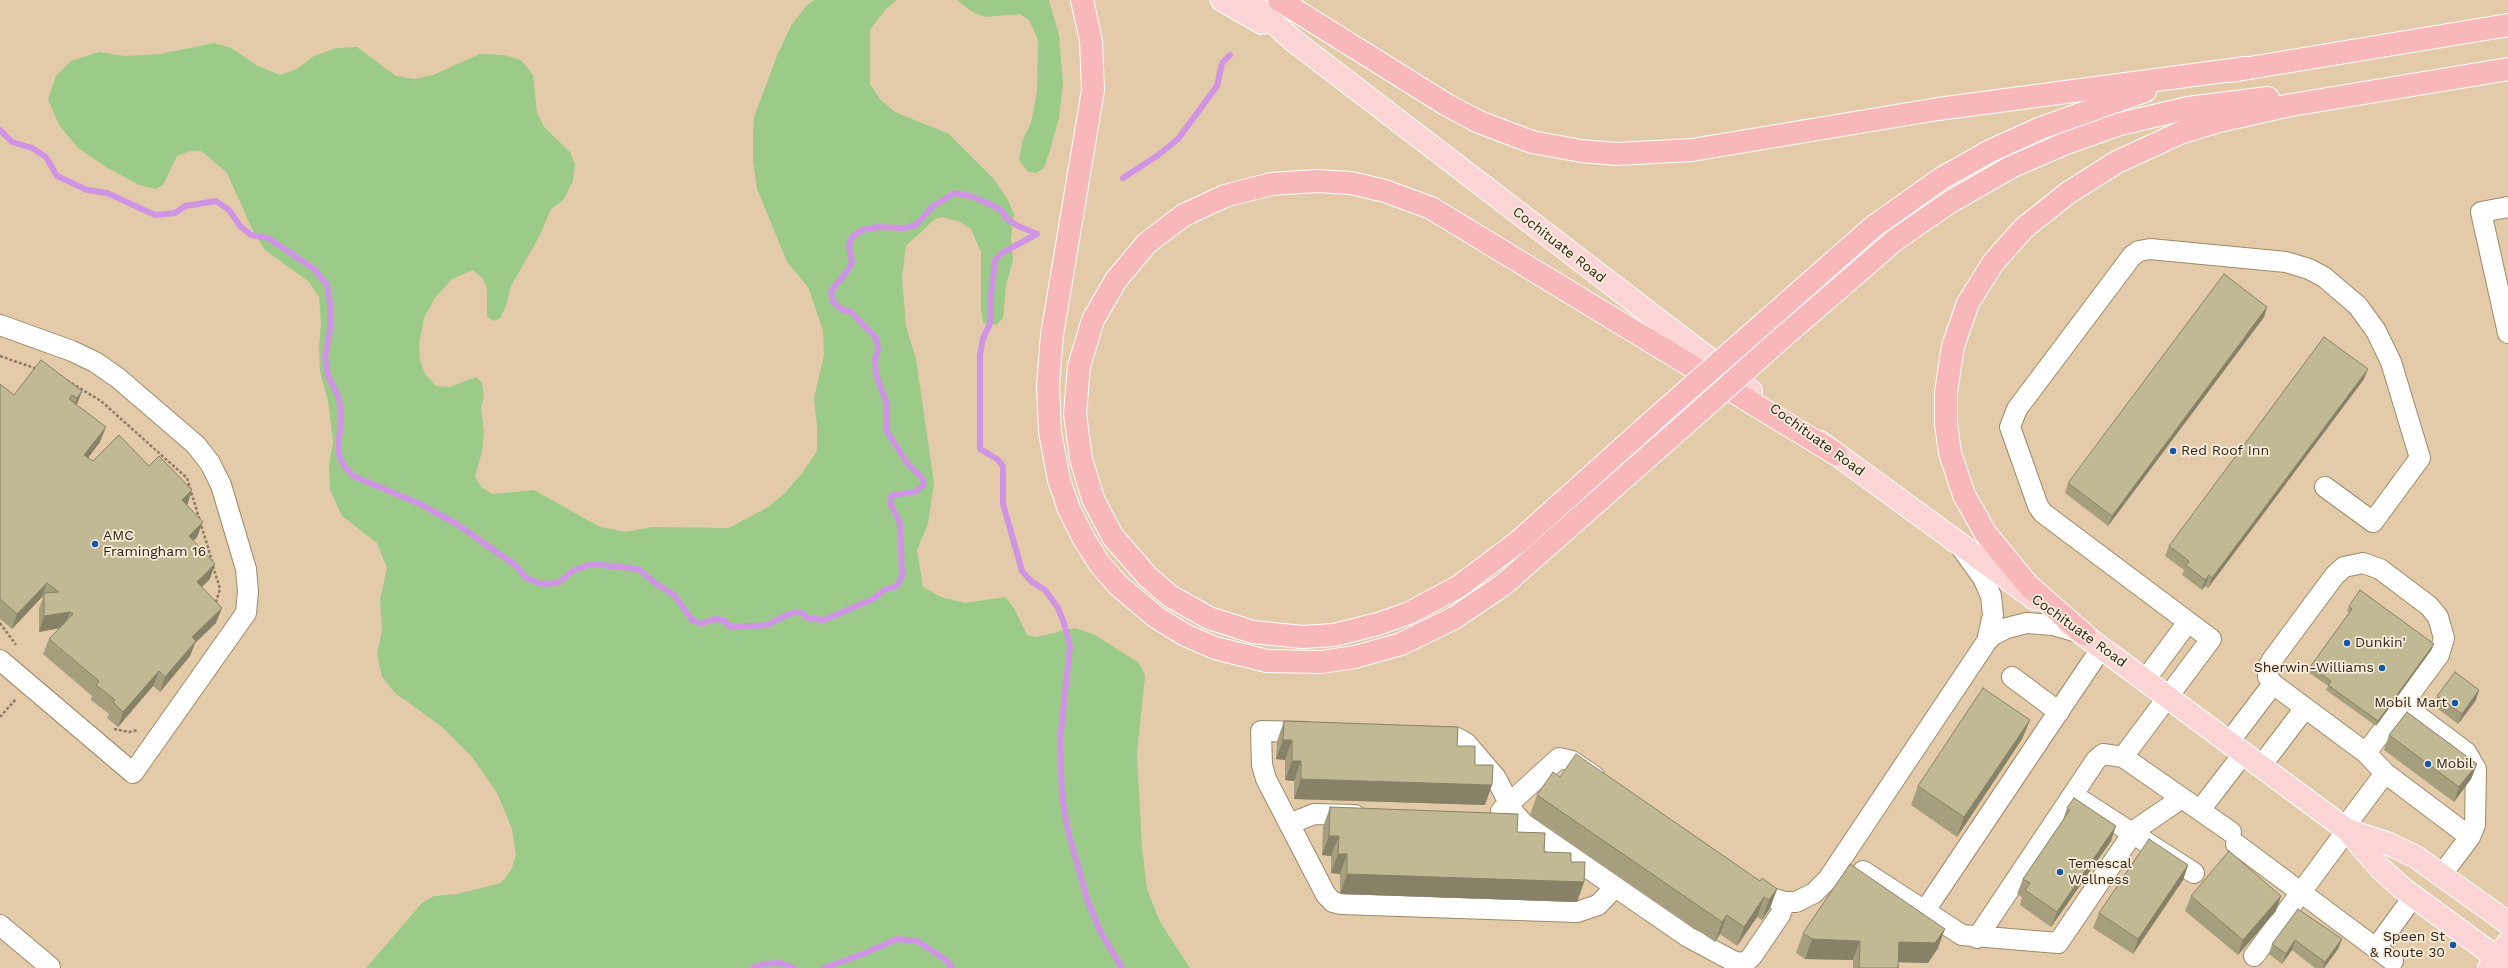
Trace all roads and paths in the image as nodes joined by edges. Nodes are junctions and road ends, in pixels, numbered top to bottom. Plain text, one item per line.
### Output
1 (1082, 0) edge
2 (1222, 0) edge
3 (1248, 0) edge
4 (1279, 0) edge
5 (2508, 25) edge
6 (1294, 41) junction
7 (2246, 68) junction
8 (2508, 69) edge
9 (2364, 91) junction
10 (2508, 207) edge
11 (0, 325) edge
12 (2508, 333) edge
13 (0, 356) edge
14 (41, 370) edge
15 (61, 377) edge
16 (1836, 454) junction
17 (2325, 487) dead end
18 (1951, 538) junction
19 (222, 609) edge
20 (2188, 622) junction
21 (0, 623) edge
22 (2084, 634) junction
23 (1987, 641) junction
24 (2102, 648) junction
25 (20, 649) dead end
26 (0, 660) edge
27 (2012, 677) dead end
28 (2145, 680) junction
29 (2273, 684) junction
30 (18, 695) dead end
31 (2168, 697) junction
32 (2402, 704) junction
33 (2305, 708) junction
34 (2058, 712) junction
35 (0, 717) edge
36 (110, 726) dead end
37 (145, 729) dead end
38 (1325, 733) edge
39 (1412, 736) edge
40 (2237, 748) junction
41 (2366, 753) junction
42 (2123, 757) junction
43 (2261, 766) junction
44 (2385, 773) junction
45 (1611, 788) edge
46 (2073, 795) junction
47 (2182, 798) junction
48 (1509, 803) junction
49 (2200, 810) junction
50 (1374, 815) edge
51 (1483, 819) edge
52 (1289, 824) junction
53 (2346, 829) junction
54 (2132, 834) junction
55 (2470, 837) junction
56 (1863, 871) edge
57 (2194, 873) dead end
58 (2442, 874) junction
59 (1615, 887) junction
60 (1756, 887) edge
61 (2301, 893) junction
62 (2413, 897) junction
63 (1785, 902) junction
64 (1924, 912) junction
65 (2508, 923) edge
66 (0, 925) edge
67 (1977, 938) junction
68 (2376, 948) junction
69 (2254, 956) dead end
70 (2500, 959) edge
71 (2393, 961) dead end
72 (50, 967) edge

1 - 9 highway, bridge
2 - 6 main road, Cochituate Road
3 - 6 main road, Cochituate Road
4 - 7 highway
5 - 7 highway
6 - 16 main road, Cochituate Road
7 - 16 highway, bridge
8 - 9 highway
9 - 22 highway
10 - 12 lane
11 - 26 lane
13 - 14 path
15 - 19 path
16 - 18 main road, Cochituate Road
17 - 20 lane
18 - 22 main road, Cochituate Road
18 - 23 lane
20 - 28 lane
20 - 31 lane
21 - 25 path
22 - 23 lane
22 - 24 main road, Cochituate Road
23 - 63 lane
24 - 28 main road, Cochituate Road
24 - 34 lane
27 - 34 lane
28 - 31 main road, Cochituate Road
29 - 32 lane
29 - 33 lane
29 - 40 lane
30 - 35 path
31 - 40 main road, Cochituate Road
31 - 42 lane
32 - 41 lane
32 - 55 lane
33 - 41 lane
33 - 43 lane
34 - 64 lane
36 - 37 path
38 - 52 lane
39 - 48 lane
40 - 43 main road, Cochituate Road
40 - 49 lane
41 - 44 lane
42 - 46 lane
42 - 47 lane
43 - 53 main road, Cochituate Road
44 - 53 lane
44 - 55 lane
45 - 48 lane
46 - 54 lane
46 - 67 lane
47 - 49 lane
47 - 54 lane
48 - 51 lane
48 - 59 lane
49 - 61 lane
50 - 52 lane
52 - 59 lane
53 - 58 main road, Cochituate Road
53 - 61 lane
53 - 62 main road, Cochituate Road
54 - 57 lane
54 - 67 lane
55 - 58 lane
56 - 64 lane
58 - 65 main road, Cochituate Road
59 - 63 lane
60 - 63 lane
61 - 68 lane
61 - 69 lane
62 - 68 lane
62 - 70 main road, Cochituate Road
64 - 67 lane
66 - 72 lane
68 - 71 lane

